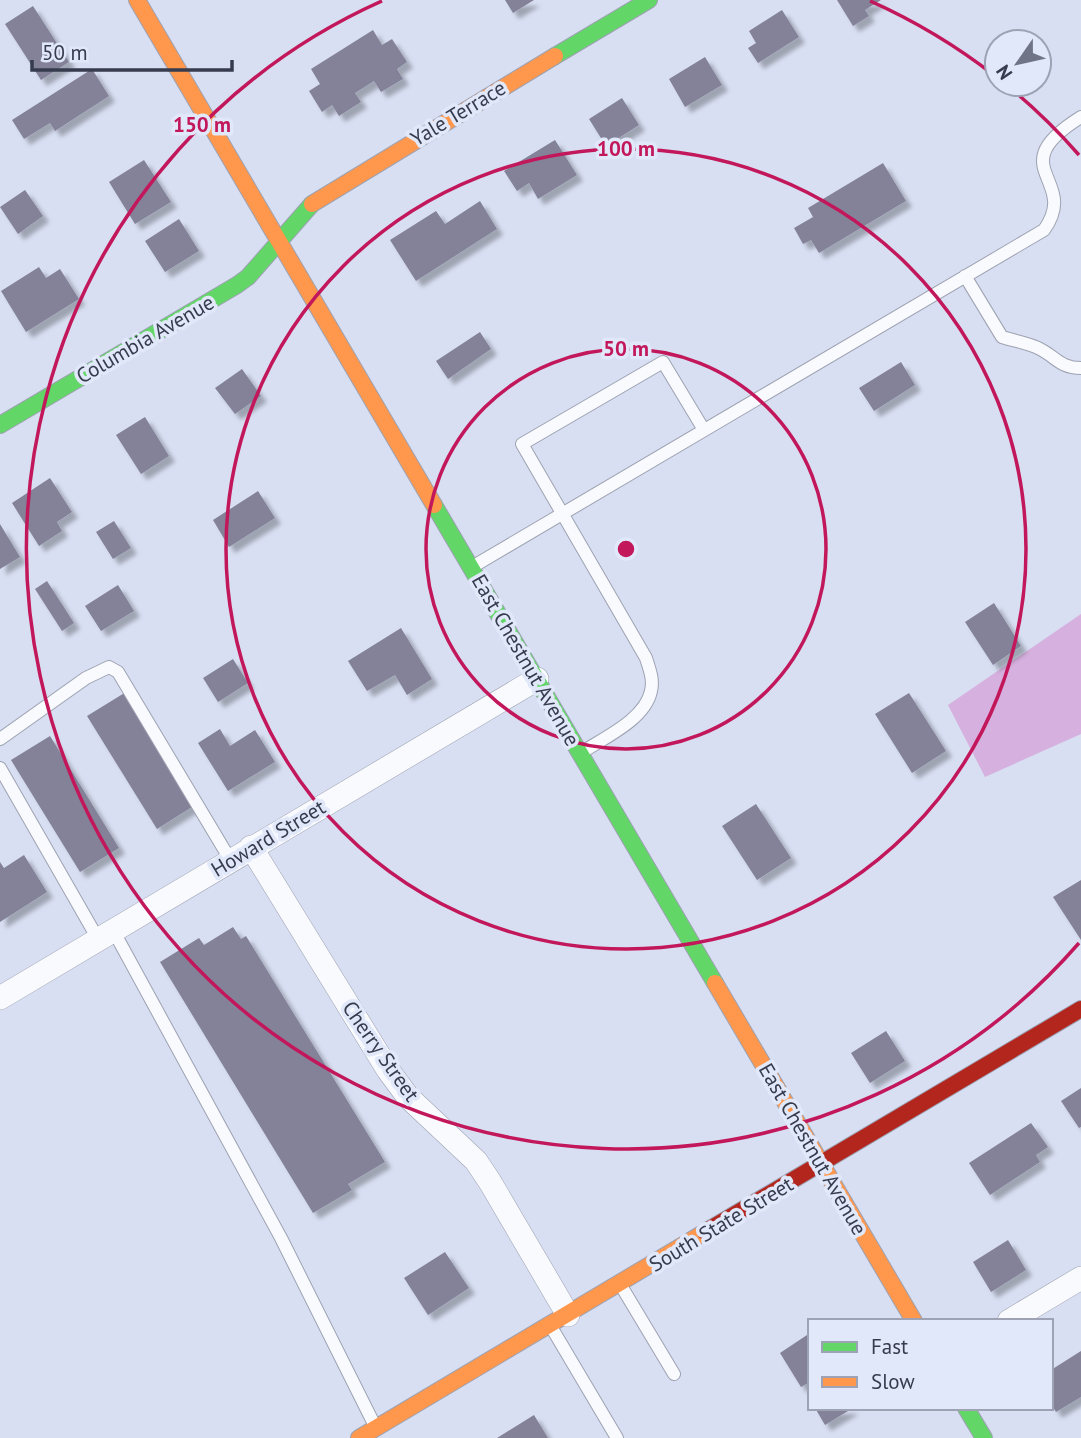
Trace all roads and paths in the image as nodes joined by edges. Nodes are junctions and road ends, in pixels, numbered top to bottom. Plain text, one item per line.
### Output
1 (137, 0) edge
2 (649, 0) edge
3 (1081, 117) edge
4 (278, 240) junction
5 (965, 276) junction
6 (1081, 368) edge
7 (0, 425) edge
8 (704, 430) junction
9 (562, 514) junction
10 (471, 568) junction
11 (537, 679) junction
12 (0, 739) edge
13 (580, 753) junction
14 (0, 768) edge
15 (251, 847) junction
16 (231, 860) junction
17 (106, 935) junction
18 (0, 998) edge
19 (1081, 1009) edge
20 (822, 1164) junction
21 (1081, 1278) edge
22 (620, 1284) junction
23 (913, 1319) edge
24 (1012, 1319) edge
25 (559, 1320) junction
26 (674, 1374) dead end
27 (967, 1410) edge
28 (376, 1428) junction
29 (359, 1438) edge
30 (617, 1438) edge
31 (984, 1438) edge

1 - 4 street, East Chestnut Avenue
2 - 4 street, Yale Terrace
3 - 5 lane
4 - 7 street, Columbia Avenue
4 - 10 street, East Chestnut Avenue
5 - 6 lane
5 - 8 lane
8 - 9 lane
8 - 9 lane
9 - 10 lane
9 - 13 lane
10 - 11 street, East Chestnut Avenue
11 - 13 street, East Chestnut Avenue
11 - 15 street, Howard Street
12 - 16 lane
13 - 20 street, East Chestnut Avenue
14 - 17 lane
15 - 16 street, Howard Street
15 - 25 street, Cherry Street
16 - 17 street, Howard Street
17 - 18 street, Howard Street
17 - 28 lane
19 - 20 street, South State Street
20 - 22 street, South State Street
20 - 23 street, East Chestnut Avenue
21 - 24 street
22 - 25 street, South State Street
22 - 26 lane
25 - 28 street, South State Street
25 - 30 lane
27 - 31 street
28 - 29 street, South State Street

